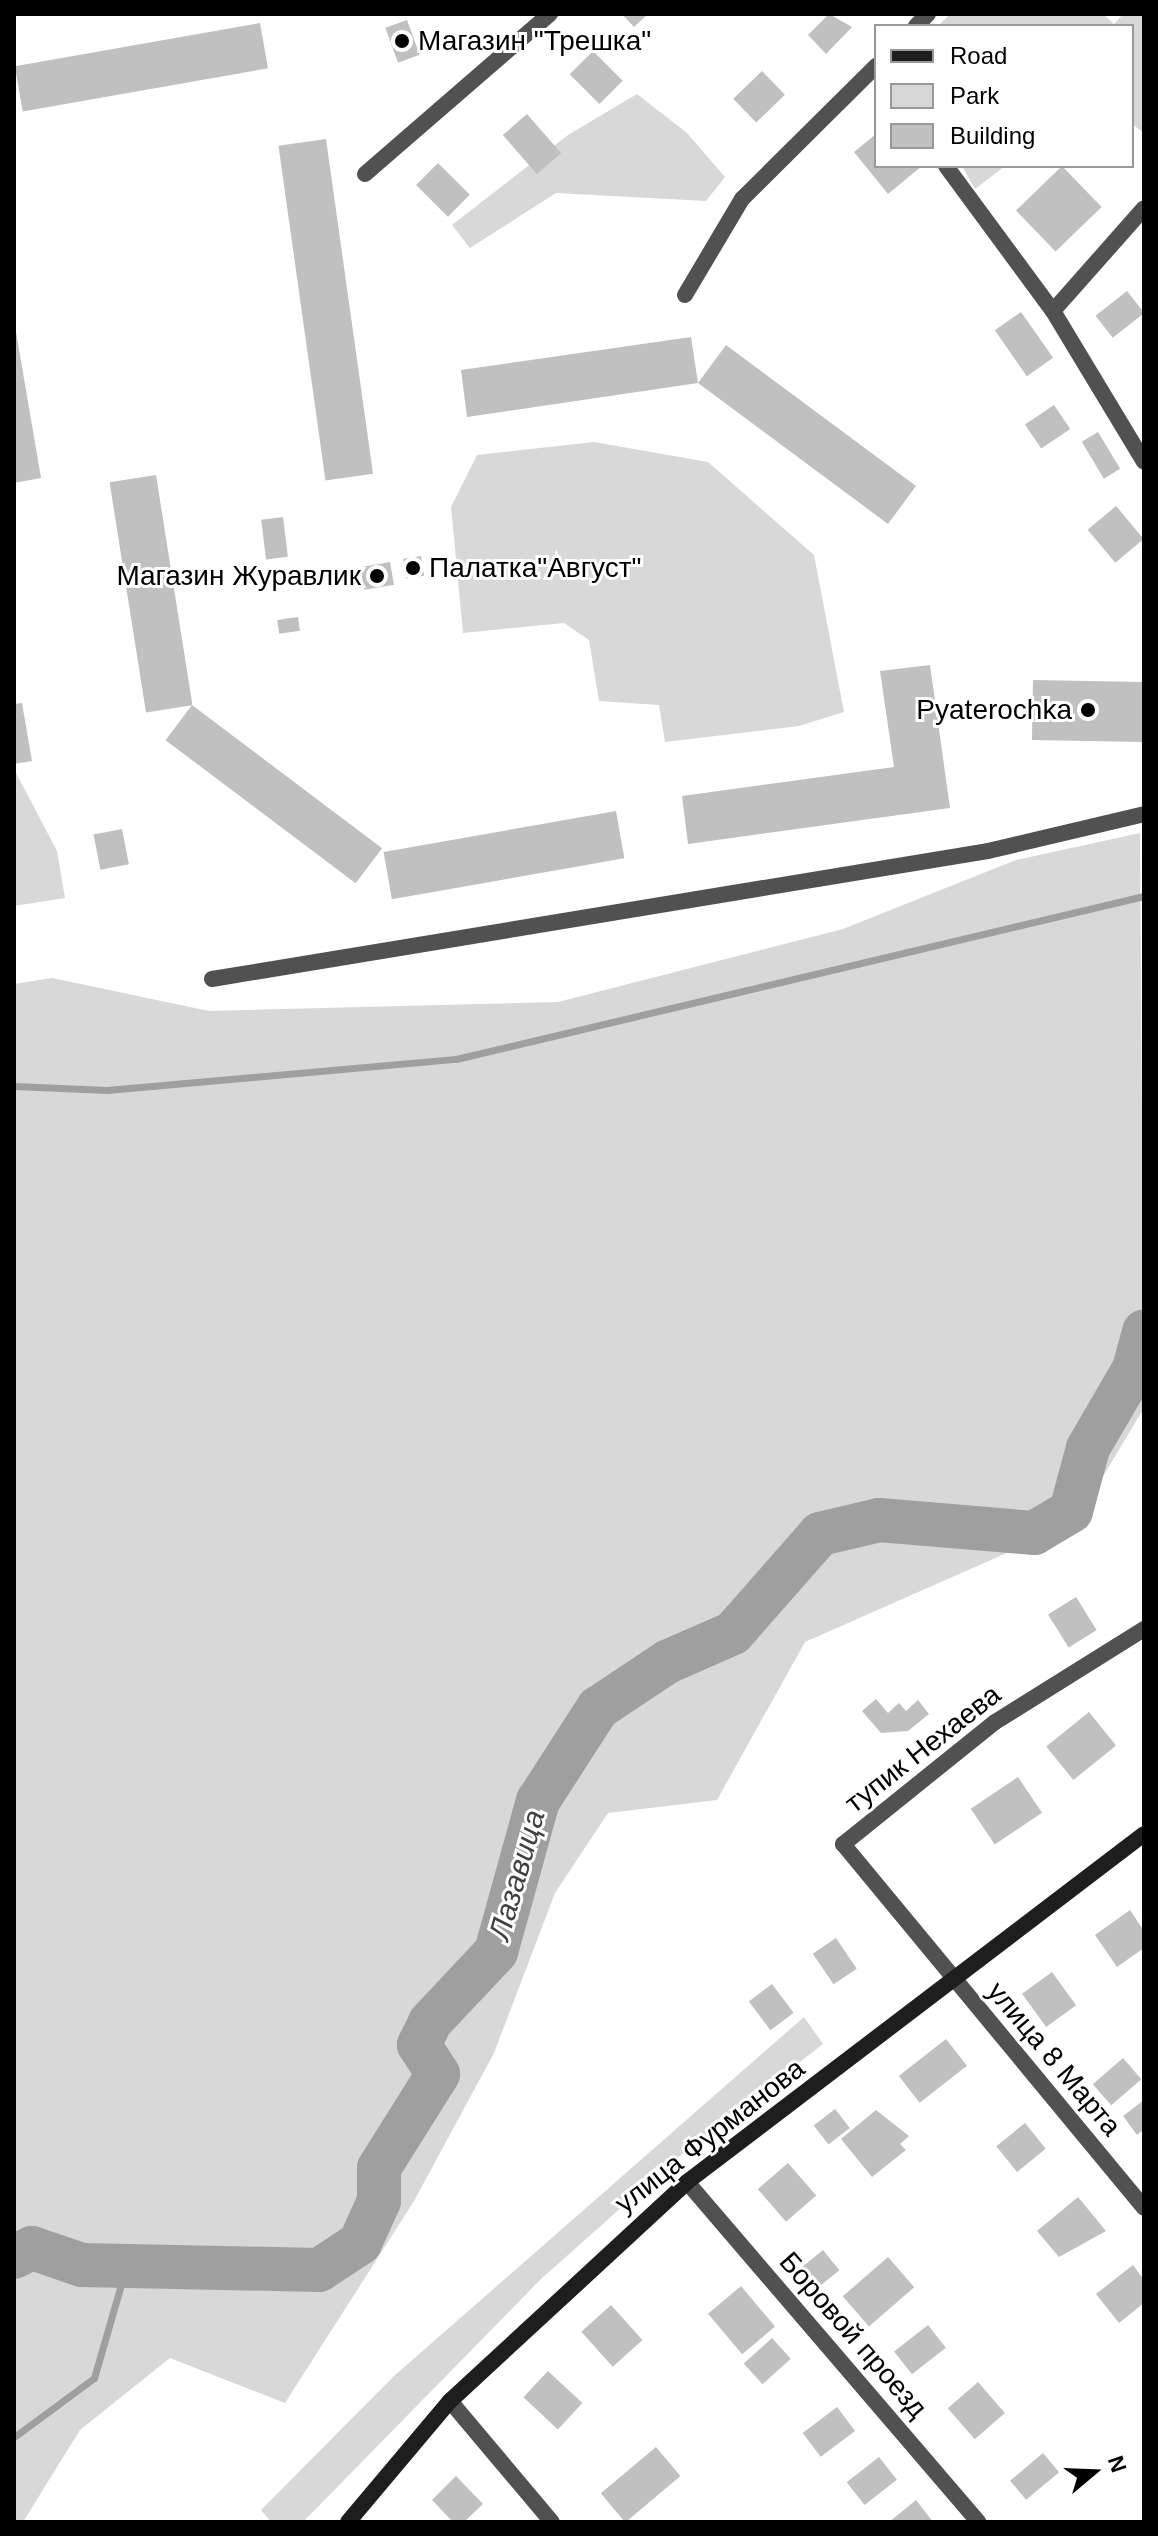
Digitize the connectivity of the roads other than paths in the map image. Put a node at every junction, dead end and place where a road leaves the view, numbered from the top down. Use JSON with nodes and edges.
{"nodes":[{"id":1,"x":550,"y":14,"type":"edge"},
{"id":2,"x":874,"y":69,"type":"edge"},
{"id":3,"x":947,"y":168,"type":"edge"},
{"id":4,"x":365,"y":174,"type":"dead end"},
{"id":5,"x":1144,"y":208,"type":"edge"},
{"id":6,"x":685,"y":295,"type":"dead end"},
{"id":7,"x":1053,"y":311,"type":"junction"},
{"id":8,"x":1144,"y":462,"type":"edge"},
{"id":9,"x":1144,"y":814,"type":"edge"},
{"id":10,"x":212,"y":979,"type":"dead end"},
{"id":11,"x":1144,"y":1629,"type":"edge"},
{"id":12,"x":1144,"y":1834,"type":"edge"},
{"id":13,"x":954,"y":1981,"type":"junction"},
{"id":14,"x":687,"y":2182,"type":"junction"},
{"id":15,"x":1144,"y":2208,"type":"edge"},
{"id":16,"x":450,"y":2401,"type":"junction"},
{"id":17,"x":348,"y":2522,"type":"edge"},
{"id":18,"x":552,"y":2522,"type":"edge"},
{"id":19,"x":978,"y":2522,"type":"edge"}],
"edges":[{"from":1,"to":4,"type":"street"},
{"from":2,"to":6,"type":"street"},
{"from":3,"to":7,"type":"street"},
{"from":5,"to":7,"type":"street"},
{"from":7,"to":8,"type":"street"},
{"from":9,"to":10,"type":"street"},
{"from":11,"to":13,"type":"street","name":"тупик Нехаева"},
{"from":12,"to":13,"type":"main road","name":"улица Фурманова"},
{"from":13,"to":14,"type":"main road","name":"улица Фурманова"},
{"from":13,"to":15,"type":"street","name":"улица 8 Марта"},
{"from":14,"to":16,"type":"main road","name":"улица Фурманова"},
{"from":14,"to":19,"type":"street","name":"Боровой проезд"},
{"from":16,"to":17,"type":"main road","name":"улица Фурманова"},
{"from":16,"to":18,"type":"street"}]}
